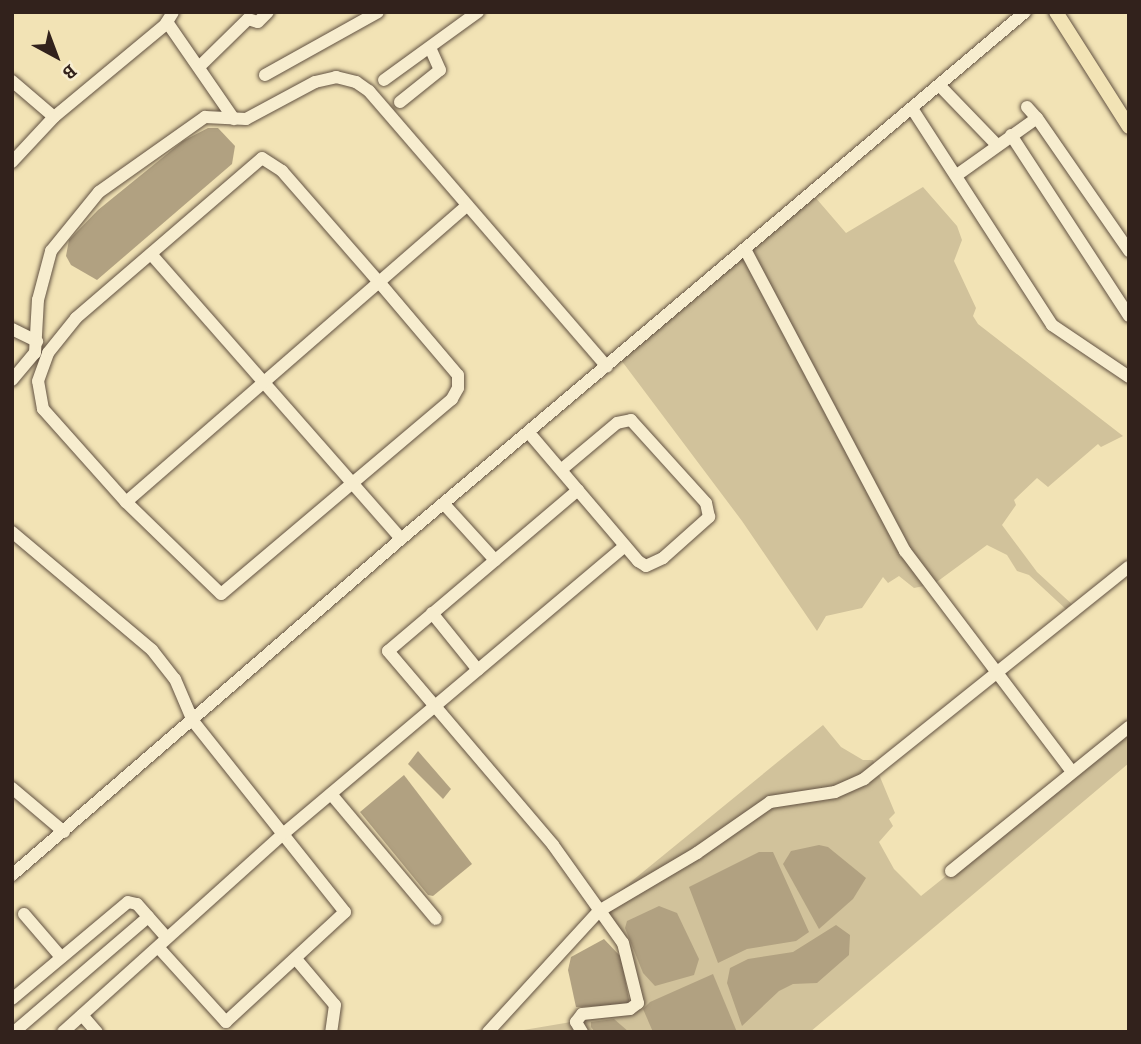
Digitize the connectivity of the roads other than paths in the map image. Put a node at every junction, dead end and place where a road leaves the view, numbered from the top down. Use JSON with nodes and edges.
{"nodes":[{"id":1,"x":268,"y":12,"type":"edge"},
{"id":2,"x":378,"y":12,"type":"edge"},
{"id":3,"x":478,"y":12,"type":"edge"},
{"id":4,"x":1025,"y":12,"type":"edge"},
{"id":5,"x":1056,"y":12,"type":"edge"},
{"id":6,"x":170,"y":17,"type":"edge"},
{"id":7,"x":430,"y":48,"type":"junction"},
{"id":8,"x":200,"y":66,"type":"junction"},
{"id":9,"x":265,"y":75,"type":"dead end"},
{"id":10,"x":384,"y":80,"type":"dead end"},
{"id":11,"x":12,"y":81,"type":"edge"},
{"id":12,"x":940,"y":86,"type":"junction"},
{"id":13,"x":400,"y":102,"type":"dead end"},
{"id":14,"x":1027,"y":107,"type":"dead end"},
{"id":15,"x":913,"y":110,"type":"junction"},
{"id":16,"x":54,"y":117,"type":"junction"},
{"id":17,"x":1037,"y":118,"type":"junction"},
{"id":18,"x":234,"y":119,"type":"junction"},
{"id":19,"x":1129,"y":127,"type":"edge"},
{"id":20,"x":1011,"y":135,"type":"junction"},
{"id":21,"x":997,"y":145,"type":"junction"},
{"id":22,"x":12,"y":162,"type":"edge"},
{"id":23,"x":957,"y":175,"type":"junction"},
{"id":24,"x":467,"y":206,"type":"junction"},
{"id":25,"x":746,"y":251,"type":"junction"},
{"id":26,"x":1129,"y":251,"type":"edge"},
{"id":27,"x":151,"y":254,"type":"junction"},
{"id":28,"x":379,"y":282,"type":"junction"},
{"id":29,"x":1129,"y":316,"type":"edge"},
{"id":30,"x":14,"y":333,"type":"edge"},
{"id":31,"x":37,"y":341,"type":"junction"},
{"id":32,"x":607,"y":367,"type":"junction"},
{"id":33,"x":1129,"y":377,"type":"edge"},
{"id":34,"x":12,"y":380,"type":"edge"},
{"id":35,"x":261,"y":382,"type":"junction"},
{"id":36,"x":530,"y":434,"type":"junction"},
{"id":37,"x":561,"y":470,"type":"junction"},
{"id":38,"x":352,"y":485,"type":"junction"},
{"id":39,"x":578,"y":490,"type":"junction"},
{"id":40,"x":125,"y":502,"type":"junction"},
{"id":41,"x":444,"y":504,"type":"junction"},
{"id":42,"x":12,"y":532,"type":"edge"},
{"id":43,"x":401,"y":539,"type":"junction"},
{"id":44,"x":625,"y":546,"type":"junction"},
{"id":45,"x":495,"y":560,"type":"junction"},
{"id":46,"x":1129,"y":567,"type":"edge"},
{"id":47,"x":432,"y":613,"type":"junction"},
{"id":48,"x":478,"y":670,"type":"junction"},
{"id":49,"x":995,"y":675,"type":"junction"},
{"id":50,"x":434,"y":707,"type":"junction"},
{"id":51,"x":192,"y":721,"type":"junction"},
{"id":52,"x":1129,"y":727,"type":"edge"},
{"id":53,"x":1072,"y":772,"type":"junction"},
{"id":54,"x":13,"y":791,"type":"edge"},
{"id":55,"x":331,"y":794,"type":"junction"},
{"id":56,"x":64,"y":832,"type":"junction"},
{"id":57,"x":283,"y":834,"type":"junction"},
{"id":58,"x":951,"y":871,"type":"dead end"},
{"id":59,"x":12,"y":875,"type":"edge"},
{"id":60,"x":599,"y":911,"type":"junction"},
{"id":61,"x":24,"y":914,"type":"dead end"},
{"id":62,"x":148,"y":917,"type":"junction"},
{"id":63,"x":436,"y":919,"type":"dead end"},
{"id":64,"x":162,"y":943,"type":"junction"},
{"id":65,"x":61,"y":957,"type":"junction"},
{"id":66,"x":296,"y":959,"type":"junction"},
{"id":67,"x":12,"y":999,"type":"edge"},
{"id":68,"x":82,"y":1015,"type":"junction"},
{"id":69,"x":15,"y":1032,"type":"edge"},
{"id":70,"x":63,"y":1032,"type":"edge"},
{"id":71,"x":97,"y":1032,"type":"edge"},
{"id":72,"x":331,"y":1032,"type":"edge"},
{"id":73,"x":488,"y":1032,"type":"edge"},
{"id":74,"x":582,"y":1032,"type":"edge"}],
"edges":[{"from":1,"to":8,"type":"street"},
{"from":2,"to":9,"type":"street"},
{"from":3,"to":7,"type":"street"},
{"from":4,"to":12,"type":"street"},
{"from":5,"to":19,"type":"main road"},
{"from":6,"to":8,"type":"street"},
{"from":6,"to":16,"type":"street"},
{"from":7,"to":10,"type":"street"},
{"from":7,"to":13,"type":"street"},
{"from":8,"to":18,"type":"street"},
{"from":11,"to":16,"type":"street"},
{"from":12,"to":15,"type":"street"},
{"from":12,"to":21,"type":"street"},
{"from":14,"to":17,"type":"street"},
{"from":15,"to":23,"type":"street"},
{"from":15,"to":25,"type":"street"},
{"from":16,"to":22,"type":"street"},
{"from":17,"to":20,"type":"street"},
{"from":17,"to":26,"type":"street"},
{"from":18,"to":24,"type":"street"},
{"from":18,"to":31,"type":"street"},
{"from":20,"to":21,"type":"street"},
{"from":20,"to":29,"type":"street"},
{"from":21,"to":23,"type":"street"},
{"from":23,"to":33,"type":"street"},
{"from":24,"to":28,"type":"street"},
{"from":24,"to":32,"type":"street"},
{"from":25,"to":32,"type":"street"},
{"from":25,"to":49,"type":"street"},
{"from":27,"to":28,"type":"street"},
{"from":27,"to":35,"type":"street"},
{"from":27,"to":40,"type":"street"},
{"from":28,"to":35,"type":"street"},
{"from":28,"to":38,"type":"street"},
{"from":30,"to":31,"type":"street"},
{"from":31,"to":34,"type":"street"},
{"from":32,"to":36,"type":"street"},
{"from":35,"to":38,"type":"street"},
{"from":35,"to":40,"type":"street"},
{"from":36,"to":37,"type":"street"},
{"from":36,"to":41,"type":"street"},
{"from":37,"to":39,"type":"street"},
{"from":37,"to":44,"type":"street"},
{"from":38,"to":40,"type":"street"},
{"from":38,"to":43,"type":"street"},
{"from":39,"to":44,"type":"street"},
{"from":39,"to":45,"type":"street"},
{"from":41,"to":43,"type":"street"},
{"from":41,"to":45,"type":"street"},
{"from":42,"to":51,"type":"street"},
{"from":43,"to":51,"type":"street"},
{"from":44,"to":48,"type":"street"},
{"from":45,"to":47,"type":"street"},
{"from":46,"to":49,"type":"street"},
{"from":47,"to":48,"type":"street"},
{"from":47,"to":50,"type":"street"},
{"from":48,"to":50,"type":"street"},
{"from":49,"to":53,"type":"street"},
{"from":49,"to":60,"type":"street"},
{"from":50,"to":55,"type":"street"},
{"from":50,"to":60,"type":"street"},
{"from":51,"to":56,"type":"street"},
{"from":51,"to":57,"type":"street"},
{"from":52,"to":53,"type":"street"},
{"from":53,"to":58,"type":"street"},
{"from":54,"to":56,"type":"street"},
{"from":55,"to":57,"type":"street"},
{"from":55,"to":63,"type":"street"},
{"from":56,"to":59,"type":"street"},
{"from":57,"to":64,"type":"street"},
{"from":57,"to":66,"type":"street"},
{"from":60,"to":73,"type":"street"},
{"from":60,"to":74,"type":"street"},
{"from":61,"to":65,"type":"street"},
{"from":62,"to":64,"type":"street"},
{"from":62,"to":65,"type":"street"},
{"from":62,"to":69,"type":"street"},
{"from":64,"to":66,"type":"street"},
{"from":64,"to":68,"type":"street"},
{"from":65,"to":67,"type":"street"},
{"from":66,"to":72,"type":"street"},
{"from":68,"to":70,"type":"street"},
{"from":68,"to":71,"type":"street"}]}
